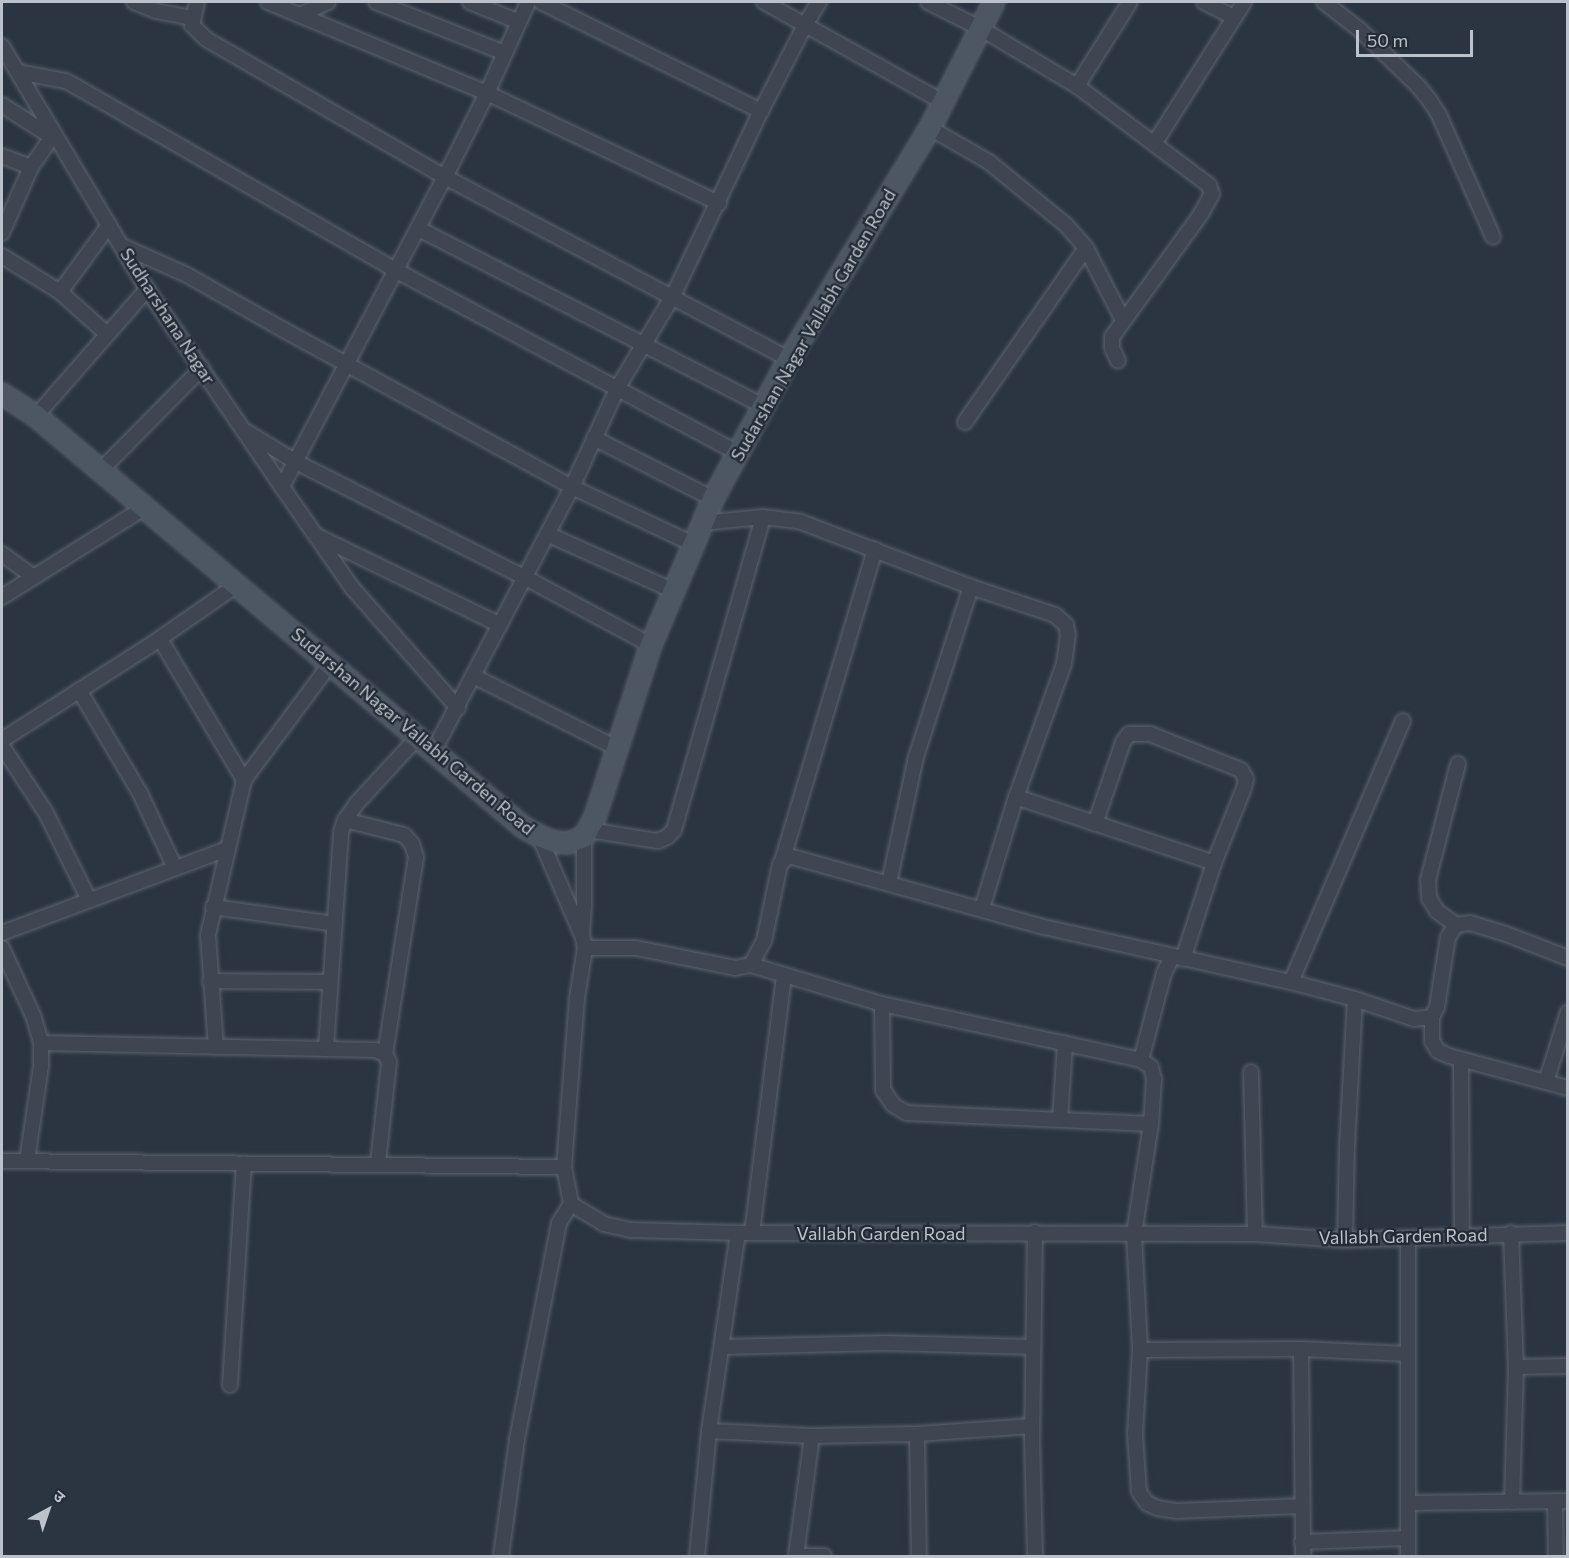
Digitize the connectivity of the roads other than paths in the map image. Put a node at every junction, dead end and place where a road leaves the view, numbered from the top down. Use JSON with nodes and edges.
{"nodes":[{"id":1,"x":134,"y":2,"type":"edge"},
{"id":2,"x":197,"y":2,"type":"edge"},
{"id":3,"x":268,"y":2,"type":"edge"},
{"id":4,"x":328,"y":2,"type":"edge"},
{"id":5,"x":376,"y":2,"type":"edge"},
{"id":6,"x":470,"y":2,"type":"edge"},
{"id":7,"x":528,"y":2,"type":"edge"},
{"id":8,"x":541,"y":2,"type":"edge"},
{"id":9,"x":764,"y":2,"type":"edge"},
{"id":10,"x":819,"y":2,"type":"edge"},
{"id":11,"x":928,"y":2,"type":"edge"},
{"id":12,"x":994,"y":2,"type":"edge"},
{"id":13,"x":1130,"y":2,"type":"edge"},
{"id":14,"x":1204,"y":2,"type":"edge"},
{"id":15,"x":1244,"y":2,"type":"edge"},
{"id":16,"x":1324,"y":2,"type":"edge"},
{"id":17,"x":300,"y":15,"type":"junction"},
{"id":18,"x":1234,"y":17,"type":"junction"},
{"id":19,"x":192,"y":18,"type":"junction"},
{"id":20,"x":519,"y":22,"type":"junction"},
{"id":21,"x":806,"y":23,"type":"junction"},
{"id":22,"x":980,"y":28,"type":"junction"},
{"id":23,"x":2,"y":46,"type":"edge"},
{"id":24,"x":505,"y":53,"type":"junction"},
{"id":25,"x":18,"y":72,"type":"junction"},
{"id":26,"x":1077,"y":86,"type":"junction"},
{"id":27,"x":487,"y":93,"type":"junction"},
{"id":28,"x":943,"y":102,"type":"junction"},
{"id":29,"x":2,"y":105,"type":"edge"},
{"id":30,"x":761,"y":111,"type":"junction"},
{"id":31,"x":930,"y":128,"type":"junction"},
{"id":32,"x":56,"y":140,"type":"junction"},
{"id":33,"x":1154,"y":144,"type":"junction"},
{"id":34,"x":2,"y":156,"type":"edge"},
{"id":35,"x":31,"y":166,"type":"junction"},
{"id":36,"x":445,"y":177,"type":"junction"},
{"id":37,"x":718,"y":203,"type":"junction"},
{"id":38,"x":109,"y":225,"type":"junction"},
{"id":39,"x":419,"y":229,"type":"junction"},
{"id":40,"x":2,"y":233,"type":"edge"},
{"id":41,"x":1493,"y":237,"type":"dead end"},
{"id":42,"x":122,"y":246,"type":"junction"},
{"id":43,"x":1086,"y":248,"type":"junction"},
{"id":44,"x":2,"y":256,"type":"edge"},
{"id":45,"x":397,"y":271,"type":"junction"},
{"id":46,"x":147,"y":289,"type":"junction"},
{"id":47,"x":60,"y":292,"type":"junction"},
{"id":48,"x":673,"y":296,"type":"junction"},
{"id":49,"x":1123,"y":320,"type":"junction"},
{"id":50,"x":107,"y":334,"type":"junction"},
{"id":51,"x":644,"y":344,"type":"junction"},
{"id":52,"x":789,"y":359,"type":"junction"},
{"id":53,"x":1118,"y":361,"type":"dead end"},
{"id":54,"x":347,"y":366,"type":"junction"},
{"id":55,"x":202,"y":368,"type":"junction"},
{"id":56,"x":618,"y":387,"type":"junction"},
{"id":57,"x":2,"y":394,"type":"edge"},
{"id":58,"x":762,"y":405,"type":"junction"},
{"id":59,"x":36,"y":416,"type":"junction"},
{"id":60,"x":965,"y":422,"type":"dead end"},
{"id":61,"x":243,"y":429,"type":"junction"},
{"id":62,"x":594,"y":438,"type":"junction"},
{"id":63,"x":738,"y":453,"type":"junction"},
{"id":64,"x":296,"y":462,"type":"junction"},
{"id":65,"x":100,"y":471,"type":"junction"},
{"id":66,"x":282,"y":487,"type":"junction"},
{"id":67,"x":572,"y":487,"type":"junction"},
{"id":68,"x":713,"y":499,"type":"junction"},
{"id":69,"x":144,"y":508,"type":"junction"},
{"id":70,"x":763,"y":517,"type":"junction"},
{"id":71,"x":702,"y":523,"type":"junction"},
{"id":72,"x":547,"y":534,"type":"junction"},
{"id":73,"x":315,"y":535,"type":"junction"},
{"id":74,"x":693,"y":544,"type":"junction"},
{"id":75,"x":875,"y":549,"type":"junction"},
{"id":76,"x":2,"y":554,"type":"edge"},
{"id":77,"x":34,"y":577,"type":"junction"},
{"id":78,"x":524,"y":578,"type":"junction"},
{"id":79,"x":237,"y":585,"type":"junction"},
{"id":80,"x":971,"y":587,"type":"junction"},
{"id":81,"x":674,"y":591,"type":"junction"},
{"id":82,"x":2,"y":597,"type":"edge"},
{"id":83,"x":500,"y":625,"type":"junction"},
{"id":84,"x":160,"y":639,"type":"junction"},
{"id":85,"x":651,"y":645,"type":"junction"},
{"id":86,"x":331,"y":663,"type":"junction"},
{"id":87,"x":473,"y":676,"type":"junction"},
{"id":88,"x":79,"y":690,"type":"junction"},
{"id":89,"x":458,"y":708,"type":"junction"},
{"id":90,"x":1403,"y":721,"type":"dead end"},
{"id":91,"x":418,"y":736,"type":"junction"},
{"id":92,"x":2,"y":740,"type":"edge"},
{"id":93,"x":2,"y":746,"type":"edge"},
{"id":94,"x":617,"y":748,"type":"junction"},
{"id":95,"x":434,"y":750,"type":"junction"},
{"id":96,"x":1458,"y":764,"type":"dead end"},
{"id":97,"x":244,"y":780,"type":"junction"},
{"id":98,"x":1016,"y":797,"type":"junction"},
{"id":99,"x":345,"y":820,"type":"junction"},
{"id":100,"x":1095,"y":824,"type":"junction"},
{"id":101,"x":586,"y":833,"type":"junction"},
{"id":102,"x":539,"y":836,"type":"junction"},
{"id":103,"x":227,"y":849,"type":"junction"},
{"id":104,"x":783,"y":858,"type":"junction"},
{"id":105,"x":1214,"y":863,"type":"junction"},
{"id":106,"x":175,"y":868,"type":"junction"},
{"id":107,"x":889,"y":883,"type":"junction"},
{"id":108,"x":89,"y":900,"type":"junction"},
{"id":109,"x":213,"y":908,"type":"junction"},
{"id":110,"x":982,"y":908,"type":"junction"},
{"id":111,"x":334,"y":924,"type":"junction"},
{"id":112,"x":1456,"y":925,"type":"junction"},
{"id":113,"x":2,"y":933,"type":"edge"},
{"id":114,"x":583,"y":941,"type":"junction"},
{"id":115,"x":2,"y":948,"type":"edge"},
{"id":116,"x":1177,"y":958,"type":"junction"},
{"id":117,"x":1568,"y":958,"type":"edge"},
{"id":118,"x":751,"y":965,"type":"junction"},
{"id":119,"x":784,"y":975,"type":"junction"},
{"id":120,"x":210,"y":981,"type":"junction"},
{"id":121,"x":330,"y":982,"type":"junction"},
{"id":122,"x":1291,"y":982,"type":"junction"},
{"id":123,"x":1355,"y":999,"type":"junction"},
{"id":124,"x":882,"y":1004,"type":"junction"},
{"id":125,"x":1568,"y":1012,"type":"edge"},
{"id":126,"x":1432,"y":1017,"type":"junction"},
{"id":127,"x":41,"y":1043,"type":"junction"},
{"id":128,"x":1065,"y":1043,"type":"junction"},
{"id":129,"x":216,"y":1047,"type":"junction"},
{"id":130,"x":326,"y":1048,"type":"junction"},
{"id":131,"x":385,"y":1053,"type":"junction"},
{"id":132,"x":1461,"y":1059,"type":"junction"},
{"id":133,"x":1141,"y":1060,"type":"junction"},
{"id":134,"x":1251,"y":1072,"type":"dead end"},
{"id":135,"x":1546,"y":1082,"type":"junction"},
{"id":136,"x":1568,"y":1088,"type":"edge"},
{"id":137,"x":1060,"y":1119,"type":"junction"},
{"id":138,"x":1151,"y":1124,"type":"junction"},
{"id":139,"x":2,"y":1161,"type":"edge"},
{"id":140,"x":27,"y":1161,"type":"junction"},
{"id":141,"x":244,"y":1163,"type":"junction"},
{"id":142,"x":378,"y":1164,"type":"junction"},
{"id":143,"x":564,"y":1167,"type":"junction"},
{"id":144,"x":571,"y":1204,"type":"junction"},
{"id":145,"x":1035,"y":1232,"type":"junction"},
{"id":146,"x":745,"y":1233,"type":"junction"},
{"id":147,"x":1511,"y":1233,"type":"junction"},
{"id":148,"x":1568,"y":1233,"type":"edge"},
{"id":149,"x":1134,"y":1234,"type":"junction"},
{"id":150,"x":1255,"y":1234,"type":"junction"},
{"id":151,"x":1462,"y":1236,"type":"junction"},
{"id":152,"x":1408,"y":1238,"type":"junction"},
{"id":153,"x":1345,"y":1240,"type":"junction"},
{"id":154,"x":722,"y":1347,"type":"junction"},
{"id":155,"x":1033,"y":1347,"type":"junction"},
{"id":156,"x":1302,"y":1349,"type":"junction"},
{"id":157,"x":1140,"y":1350,"type":"junction"},
{"id":158,"x":1408,"y":1354,"type":"junction"},
{"id":159,"x":1568,"y":1366,"type":"edge"},
{"id":160,"x":1516,"y":1367,"type":"junction"},
{"id":161,"x":230,"y":1385,"type":"dead end"},
{"id":162,"x":1032,"y":1426,"type":"junction"},
{"id":163,"x":709,"y":1431,"type":"junction"},
{"id":164,"x":917,"y":1434,"type":"junction"},
{"id":165,"x":812,"y":1436,"type":"junction"},
{"id":166,"x":1561,"y":1501,"type":"edge"},
{"id":167,"x":1512,"y":1502,"type":"junction"},
{"id":168,"x":1408,"y":1503,"type":"junction"},
{"id":169,"x":1302,"y":1506,"type":"junction"},
{"id":170,"x":1408,"y":1538,"type":"junction"},
{"id":171,"x":1303,"y":1550,"type":"edge"},
{"id":172,"x":796,"y":1556,"type":"edge"},
{"id":173,"x":501,"y":1557,"type":"edge"},
{"id":174,"x":697,"y":1557,"type":"edge"},
{"id":175,"x":824,"y":1557,"type":"edge"},
{"id":176,"x":919,"y":1557,"type":"edge"},
{"id":177,"x":1035,"y":1557,"type":"edge"},
{"id":178,"x":1408,"y":1557,"type":"edge"},
{"id":179,"x":1556,"y":1557,"type":"edge"}],
"edges":[{"from":1,"to":19,"type":"street"},
{"from":2,"to":19,"type":"street"},
{"from":3,"to":17,"type":"street"},
{"from":4,"to":17,"type":"street"},
{"from":5,"to":24,"type":"street"},
{"from":6,"to":20,"type":"street"},
{"from":7,"to":20,"type":"street"},
{"from":8,"to":30,"type":"street"},
{"from":9,"to":21,"type":"street"},
{"from":10,"to":21,"type":"street"},
{"from":11,"to":22,"type":"street"},
{"from":12,"to":22,"type":"street","name":"Sudarshan Nagar Vallabh Garden Road"},
{"from":13,"to":26,"type":"street"},
{"from":14,"to":18,"type":"street"},
{"from":15,"to":18,"type":"street"},
{"from":16,"to":41,"type":"street"},
{"from":17,"to":27,"type":"street"},
{"from":18,"to":33,"type":"street"},
{"from":19,"to":36,"type":"street"},
{"from":20,"to":24,"type":"street"},
{"from":21,"to":28,"type":"street"},
{"from":21,"to":30,"type":"street"},
{"from":22,"to":26,"type":"street"},
{"from":22,"to":28,"type":"street","name":"Sudarshan Nagar Vallabh Garden Road"},
{"from":23,"to":25,"type":"street","name":"Sudharshana Nagar"},
{"from":24,"to":27,"type":"street"},
{"from":25,"to":32,"type":"street","name":"Sudharshana Nagar"},
{"from":25,"to":45,"type":"street"},
{"from":26,"to":33,"type":"street"},
{"from":27,"to":36,"type":"street"},
{"from":27,"to":37,"type":"street"},
{"from":28,"to":31,"type":"street","name":"Sudarshan Nagar Vallabh Garden Road"},
{"from":29,"to":32,"type":"street","name":"Sudharshana Nagar"},
{"from":30,"to":37,"type":"street"},
{"from":31,"to":43,"type":"street"},
{"from":31,"to":52,"type":"street","name":"Sudarshan Nagar Vallabh Garden Road"},
{"from":32,"to":35,"type":"street"},
{"from":32,"to":38,"type":"street","name":"Sudharshana Nagar"},
{"from":33,"to":49,"type":"street"},
{"from":34,"to":35,"type":"street"},
{"from":35,"to":40,"type":"street"},
{"from":36,"to":39,"type":"street"},
{"from":36,"to":48,"type":"street"},
{"from":37,"to":48,"type":"street"},
{"from":38,"to":42,"type":"street","name":"Sudharshana Nagar"},
{"from":38,"to":47,"type":"street"},
{"from":39,"to":45,"type":"street"},
{"from":39,"to":51,"type":"street"},
{"from":42,"to":46,"type":"street","name":"Sudharshana Nagar"},
{"from":42,"to":54,"type":"street"},
{"from":43,"to":49,"type":"street"},
{"from":43,"to":60,"type":"street"},
{"from":44,"to":47,"type":"street"},
{"from":45,"to":54,"type":"street"},
{"from":45,"to":56,"type":"street"},
{"from":46,"to":50,"type":"street"},
{"from":46,"to":55,"type":"street","name":"Sudharshana Nagar"},
{"from":47,"to":50,"type":"street"},
{"from":48,"to":51,"type":"street"},
{"from":48,"to":52,"type":"street"},
{"from":49,"to":53,"type":"street"},
{"from":50,"to":59,"type":"street"},
{"from":51,"to":56,"type":"street"},
{"from":51,"to":58,"type":"street"},
{"from":52,"to":58,"type":"street","name":"Sudarshan Nagar Vallabh Garden Road"},
{"from":54,"to":64,"type":"street"},
{"from":54,"to":67,"type":"street"},
{"from":55,"to":61,"type":"street","name":"Sudharshana Nagar"},
{"from":55,"to":65,"type":"street"},
{"from":56,"to":62,"type":"street"},
{"from":56,"to":63,"type":"street"},
{"from":57,"to":59,"type":"street","name":"Sudarshan Nagar Vallabh Garden Road"},
{"from":58,"to":63,"type":"street","name":"Sudarshan Nagar Vallabh Garden Road"},
{"from":59,"to":65,"type":"street","name":"Sudarshan Nagar Vallabh Garden Road"},
{"from":61,"to":64,"type":"street"},
{"from":61,"to":66,"type":"street","name":"Sudharshana Nagar"},
{"from":62,"to":67,"type":"street"},
{"from":62,"to":68,"type":"street"},
{"from":63,"to":68,"type":"street","name":"Sudarshan Nagar Vallabh Garden Road"},
{"from":64,"to":66,"type":"street"},
{"from":64,"to":78,"type":"street"},
{"from":65,"to":69,"type":"street","name":"Sudarshan Nagar Vallabh Garden Road"},
{"from":66,"to":73,"type":"street","name":"Sudharshana Nagar"},
{"from":67,"to":72,"type":"street"},
{"from":67,"to":74,"type":"street"},
{"from":68,"to":71,"type":"street","name":"Sudarshan Nagar Vallabh Garden Road"},
{"from":69,"to":77,"type":"street"},
{"from":69,"to":79,"type":"street","name":"Sudarshan Nagar Vallabh Garden Road"},
{"from":70,"to":71,"type":"street"},
{"from":70,"to":75,"type":"street"},
{"from":70,"to":101,"type":"street"},
{"from":71,"to":74,"type":"street","name":"Sudarshan Nagar Vallabh Garden Road"},
{"from":72,"to":78,"type":"street"},
{"from":72,"to":81,"type":"street"},
{"from":73,"to":83,"type":"street"},
{"from":73,"to":89,"type":"street","name":"Sudharshana Nagar"},
{"from":74,"to":81,"type":"street","name":"Sudarshan Nagar Vallabh Garden Road"},
{"from":75,"to":80,"type":"street"},
{"from":75,"to":104,"type":"street"},
{"from":76,"to":77,"type":"street"},
{"from":77,"to":82,"type":"street"},
{"from":78,"to":83,"type":"street"},
{"from":78,"to":85,"type":"street"},
{"from":79,"to":84,"type":"street"},
{"from":79,"to":86,"type":"street","name":"Sudarshan Nagar Vallabh Garden Road"},
{"from":80,"to":98,"type":"street"},
{"from":80,"to":107,"type":"street"},
{"from":81,"to":85,"type":"street","name":"Sudarshan Nagar Vallabh Garden Road"},
{"from":83,"to":87,"type":"street"},
{"from":84,"to":88,"type":"street"},
{"from":84,"to":97,"type":"street"},
{"from":85,"to":94,"type":"street","name":"Sudarshan Nagar Vallabh Garden Road"},
{"from":86,"to":91,"type":"street","name":"Sudarshan Nagar Vallabh Garden Road"},
{"from":86,"to":97,"type":"street"},
{"from":87,"to":89,"type":"street"},
{"from":87,"to":94,"type":"street"},
{"from":88,"to":92,"type":"street"},
{"from":88,"to":106,"type":"street"},
{"from":89,"to":95,"type":"street"},
{"from":90,"to":122,"type":"street"},
{"from":91,"to":95,"type":"street","name":"Sudarshan Nagar Vallabh Garden Road"},
{"from":91,"to":99,"type":"street"},
{"from":93,"to":108,"type":"street"},
{"from":94,"to":101,"type":"street","name":"Sudarshan Nagar Vallabh Garden Road"},
{"from":95,"to":102,"type":"street","name":"Sudarshan Nagar Vallabh Garden Road"},
{"from":96,"to":112,"type":"street"},
{"from":97,"to":103,"type":"street"},
{"from":98,"to":100,"type":"street"},
{"from":98,"to":110,"type":"street"},
{"from":99,"to":111,"type":"street"},
{"from":99,"to":131,"type":"street"},
{"from":100,"to":105,"type":"street"},
{"from":100,"to":105,"type":"street"},
{"from":101,"to":102,"type":"street","name":"Sudarshan Nagar Vallabh Garden Road"},
{"from":101,"to":114,"type":"street"},
{"from":102,"to":114,"type":"street"},
{"from":103,"to":106,"type":"street"},
{"from":103,"to":109,"type":"street"},
{"from":104,"to":107,"type":"street"},
{"from":104,"to":118,"type":"street"},
{"from":105,"to":116,"type":"street"},
{"from":106,"to":108,"type":"street"},
{"from":107,"to":110,"type":"street"},
{"from":108,"to":113,"type":"street"},
{"from":109,"to":111,"type":"street"},
{"from":109,"to":120,"type":"street"},
{"from":110,"to":116,"type":"street"},
{"from":111,"to":121,"type":"street"},
{"from":112,"to":117,"type":"street"},
{"from":112,"to":126,"type":"street"},
{"from":114,"to":118,"type":"street"},
{"from":114,"to":143,"type":"street"},
{"from":115,"to":127,"type":"street"},
{"from":116,"to":122,"type":"street"},
{"from":116,"to":133,"type":"street"},
{"from":118,"to":119,"type":"street"},
{"from":119,"to":124,"type":"street"},
{"from":119,"to":146,"type":"street"},
{"from":120,"to":121,"type":"street"},
{"from":120,"to":129,"type":"street"},
{"from":121,"to":130,"type":"street"},
{"from":122,"to":123,"type":"street"},
{"from":123,"to":126,"type":"street"},
{"from":123,"to":153,"type":"street"},
{"from":124,"to":128,"type":"street"},
{"from":124,"to":137,"type":"street"},
{"from":125,"to":135,"type":"street"},
{"from":126,"to":132,"type":"street"},
{"from":127,"to":129,"type":"street"},
{"from":127,"to":140,"type":"street"},
{"from":128,"to":133,"type":"street"},
{"from":128,"to":137,"type":"street"},
{"from":129,"to":130,"type":"street"},
{"from":130,"to":131,"type":"street"},
{"from":131,"to":142,"type":"street"},
{"from":132,"to":135,"type":"street"},
{"from":132,"to":151,"type":"street"},
{"from":133,"to":138,"type":"street"},
{"from":134,"to":150,"type":"street"},
{"from":135,"to":136,"type":"street"},
{"from":137,"to":138,"type":"street"},
{"from":138,"to":149,"type":"street"},
{"from":139,"to":140,"type":"street"},
{"from":140,"to":141,"type":"street"},
{"from":141,"to":142,"type":"street"},
{"from":141,"to":161,"type":"street"},
{"from":142,"to":143,"type":"street"},
{"from":143,"to":144,"type":"street"},
{"from":144,"to":146,"type":"street","name":"Vallabh Garden Road"},
{"from":144,"to":173,"type":"street"},
{"from":145,"to":146,"type":"street","name":"Vallabh Garden Road"},
{"from":145,"to":149,"type":"street","name":"Vallabh Garden Road"},
{"from":145,"to":155,"type":"street"},
{"from":146,"to":154,"type":"street"},
{"from":147,"to":148,"type":"street","name":"Vallabh Garden Road"},
{"from":147,"to":151,"type":"street","name":"Vallabh Garden Road"},
{"from":147,"to":160,"type":"street"},
{"from":149,"to":150,"type":"street","name":"Vallabh Garden Road"},
{"from":149,"to":157,"type":"street"},
{"from":150,"to":153,"type":"street","name":"Vallabh Garden Road"},
{"from":151,"to":152,"type":"street","name":"Vallabh Garden Road"},
{"from":152,"to":153,"type":"street","name":"Vallabh Garden Road"},
{"from":152,"to":158,"type":"street"},
{"from":154,"to":155,"type":"street"},
{"from":154,"to":163,"type":"street"},
{"from":155,"to":162,"type":"street"},
{"from":156,"to":157,"type":"street"},
{"from":156,"to":158,"type":"street"},
{"from":156,"to":169,"type":"street"},
{"from":157,"to":169,"type":"street"},
{"from":158,"to":168,"type":"street"},
{"from":159,"to":160,"type":"street"},
{"from":160,"to":167,"type":"street"},
{"from":162,"to":164,"type":"street"},
{"from":162,"to":177,"type":"street"},
{"from":163,"to":165,"type":"street"},
{"from":163,"to":174,"type":"street"},
{"from":164,"to":165,"type":"street"},
{"from":164,"to":176,"type":"street"},
{"from":165,"to":172,"type":"street"},
{"from":166,"to":167,"type":"street"},
{"from":166,"to":179,"type":"street"},
{"from":167,"to":168,"type":"street"},
{"from":168,"to":170,"type":"street"},
{"from":169,"to":171,"type":"street"},
{"from":170,"to":171,"type":"street"},
{"from":170,"to":178,"type":"street"},
{"from":172,"to":175,"type":"street"}]}
